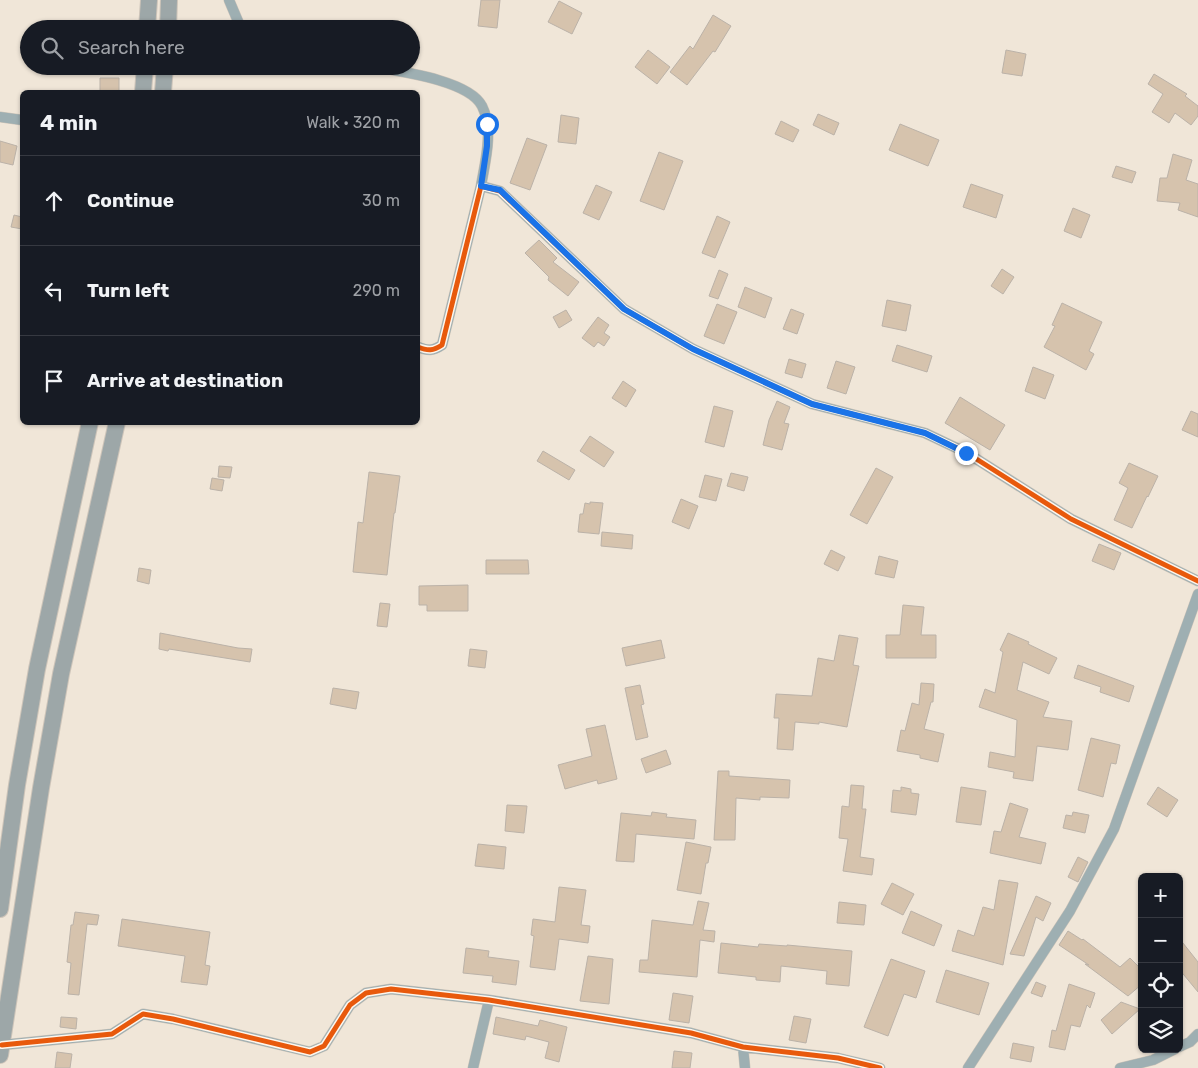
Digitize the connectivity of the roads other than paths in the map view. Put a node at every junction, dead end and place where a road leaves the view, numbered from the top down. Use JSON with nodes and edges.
{"nodes":[{"id":1,"x":149,"y":0,"type":"edge"},
{"id":2,"x":170,"y":0,"type":"edge"},
{"id":3,"x":229,"y":0,"type":"edge"},
{"id":4,"x":148,"y":20,"type":"edge"},
{"id":5,"x":169,"y":20,"type":"edge"},
{"id":6,"x":237,"y":20,"type":"edge"},
{"id":7,"x":144,"y":75,"type":"edge"},
{"id":8,"x":165,"y":75,"type":"edge"},
{"id":9,"x":412,"y":75,"type":"edge"},
{"id":10,"x":143,"y":90,"type":"edge"},
{"id":11,"x":164,"y":90,"type":"edge"},
{"id":12,"x":0,"y":117,"type":"edge"},
{"id":13,"x":20,"y":120,"type":"edge"},
{"id":14,"x":481,"y":186,"type":"junction"},
{"id":15,"x":420,"y":348,"type":"edge"},
{"id":16,"x":89,"y":425,"type":"edge"},
{"id":17,"x":115,"y":425,"type":"edge"},
{"id":18,"x":1198,"y":581,"type":"edge"},
{"id":19,"x":1198,"y":594,"type":"edge"},
{"id":20,"x":0,"y":909,"type":"edge"},
{"id":21,"x":489,"y":1000,"type":"junction"},
{"id":22,"x":1198,"y":1034,"type":"edge"},
{"id":23,"x":1183,"y":1045,"type":"edge"},
{"id":24,"x":743,"y":1047,"type":"junction"},
{"id":25,"x":1,"y":1050,"type":"edge"},
{"id":26,"x":1167,"y":1053,"type":"edge"},
{"id":27,"x":473,"y":1068,"type":"edge"},
{"id":28,"x":745,"y":1068,"type":"edge"},
{"id":29,"x":880,"y":1068,"type":"edge"},
{"id":30,"x":968,"y":1068,"type":"edge"},
{"id":31,"x":1120,"y":1068,"type":"edge"}],
"edges":[{"from":1,"to":4,"type":"main road"},
{"from":2,"to":5,"type":"main road"},
{"from":3,"to":6,"type":"street"},
{"from":7,"to":10,"type":"main road"},
{"from":8,"to":11,"type":"main road"},
{"from":9,"to":14,"type":"street"},
{"from":12,"to":13,"type":"street"},
{"from":14,"to":15,"type":"street"},
{"from":14,"to":18,"type":"street"},
{"from":16,"to":20,"type":"main road"},
{"from":17,"to":25,"type":"main road"},
{"from":19,"to":30,"type":"street"},
{"from":21,"to":24,"type":"street"},
{"from":21,"to":25,"type":"street"},
{"from":21,"to":27,"type":"street"},
{"from":22,"to":23,"type":"street"},
{"from":24,"to":28,"type":"street"},
{"from":24,"to":29,"type":"street"},
{"from":26,"to":31,"type":"street"}]}
